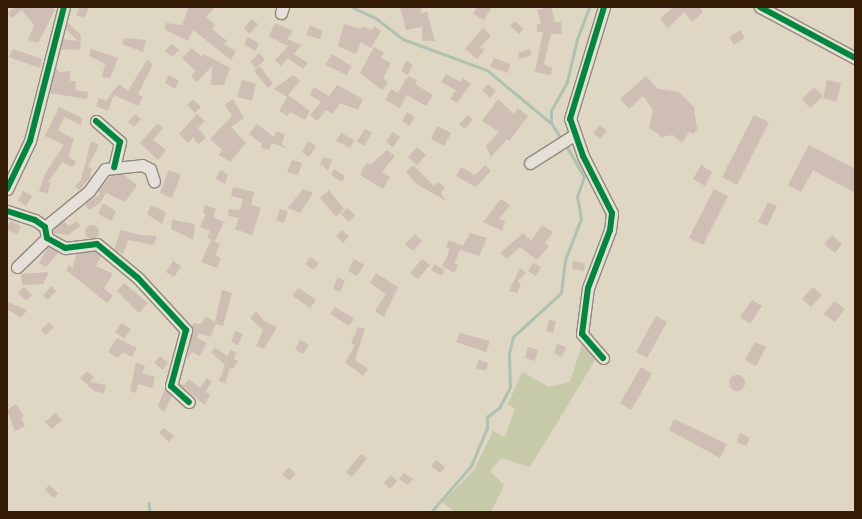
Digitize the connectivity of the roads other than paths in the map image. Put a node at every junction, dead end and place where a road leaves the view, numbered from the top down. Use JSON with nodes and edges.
{"nodes":[{"id":1,"x":64,"y":7,"type":"edge"},
{"id":2,"x":604,"y":7,"type":"edge"},
{"id":3,"x":760,"y":7,"type":"edge"},
{"id":4,"x":855,"y":58,"type":"edge"},
{"id":5,"x":96,"y":121,"type":"dead end"},
{"id":6,"x":574,"y":135,"type":"junction"},
{"id":7,"x":530,"y":164,"type":"dead end"},
{"id":8,"x":114,"y":168,"type":"junction"},
{"id":9,"x":154,"y":181,"type":"dead end"},
{"id":10,"x":7,"y":189,"type":"edge"},
{"id":11,"x":7,"y":211,"type":"edge"},
{"id":12,"x":45,"y":227,"type":"junction"},
{"id":13,"x":47,"y":238,"type":"junction"},
{"id":14,"x":17,"y":267,"type":"dead end"},
{"id":15,"x":603,"y":358,"type":"dead end"},
{"id":16,"x":189,"y":402,"type":"dead end"}],
"edges":[{"from":1,"to":10,"type":"street"},
{"from":2,"to":6,"type":"street"},
{"from":3,"to":4,"type":"street"},
{"from":5,"to":8,"type":"street"},
{"from":6,"to":7,"type":"street"},
{"from":6,"to":15,"type":"street"},
{"from":8,"to":9,"type":"street"},
{"from":8,"to":12,"type":"street"},
{"from":11,"to":12,"type":"street"},
{"from":12,"to":13,"type":"street"},
{"from":13,"to":14,"type":"street"},
{"from":13,"to":16,"type":"street"}]}
